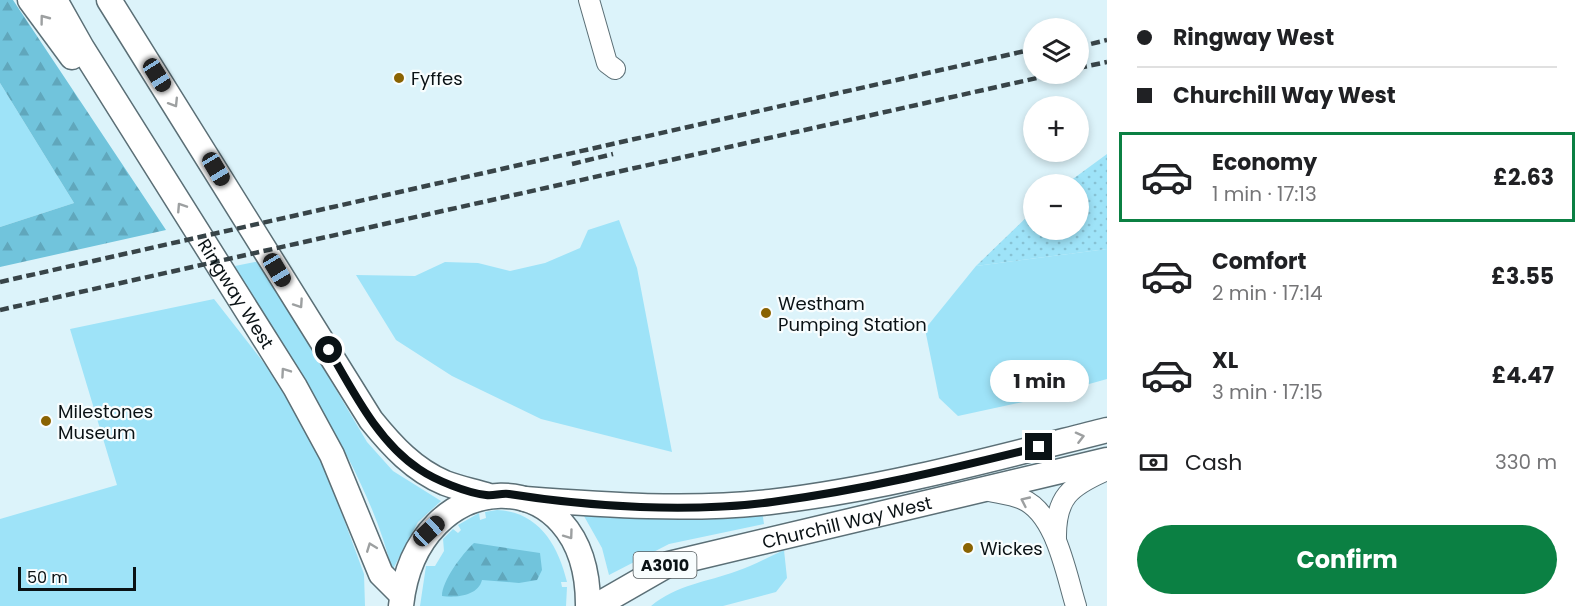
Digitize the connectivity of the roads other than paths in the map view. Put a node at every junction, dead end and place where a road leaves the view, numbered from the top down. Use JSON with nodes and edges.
{"nodes":[{"id":1,"x":30,"y":0,"type":"edge"},
{"id":2,"x":55,"y":0,"type":"edge"},
{"id":3,"x":109,"y":0,"type":"edge"},
{"id":4,"x":122,"y":0,"type":"edge"},
{"id":5,"x":589,"y":0,"type":"edge"},
{"id":6,"x":146,"y":59,"type":"junction"},
{"id":7,"x":615,"y":69,"type":"dead end"},
{"id":8,"x":167,"y":184,"type":"junction"},
{"id":9,"x":1107,"y":430,"type":"edge"},
{"id":10,"x":1107,"y":459,"type":"edge"},
{"id":11,"x":1107,"y":470,"type":"edge"},
{"id":12,"x":977,"y":489,"type":"junction"},
{"id":13,"x":486,"y":495,"type":"junction"},
{"id":14,"x":525,"y":499,"type":"junction"},
{"id":15,"x":1056,"y":540,"type":"junction"},
{"id":16,"x":401,"y":601,"type":"edge"},
{"id":17,"x":588,"y":606,"type":"edge"},
{"id":18,"x":596,"y":606,"type":"edge"},
{"id":19,"x":1076,"y":606,"type":"edge"}],
"edges":[{"from":8,"to":1,"type":"main road","one_way":true},
{"from":2,"to":8,"type":"main road","name":"Ringway West"},
{"from":3,"to":6,"type":"main road"},
{"from":4,"to":6,"type":"main road"},
{"from":5,"to":7,"type":"street"},
{"from":6,"to":13,"type":"main road","one_way":true},
{"from":16,"to":8,"type":"main road","name":"Ringway West","one_way":true},
{"from":14,"to":9,"type":"main road","name":"Churchill Way West","one_way":true},
{"from":10,"to":12,"type":"main road","name":"Churchill Way West","number":"A3010"},
{"from":11,"to":15,"type":"street"},
{"from":15,"to":12,"type":"street","one_way":true},
{"from":12,"to":18,"type":"main road","name":"Churchill Way West","number":"A3010"},
{"from":13,"to":14,"type":"main road","name":"Churchill Way West"},
{"from":13,"to":16,"type":"main road"},
{"from":14,"to":17,"type":"main road","one_way":true},
{"from":15,"to":19,"type":"street"}]}
